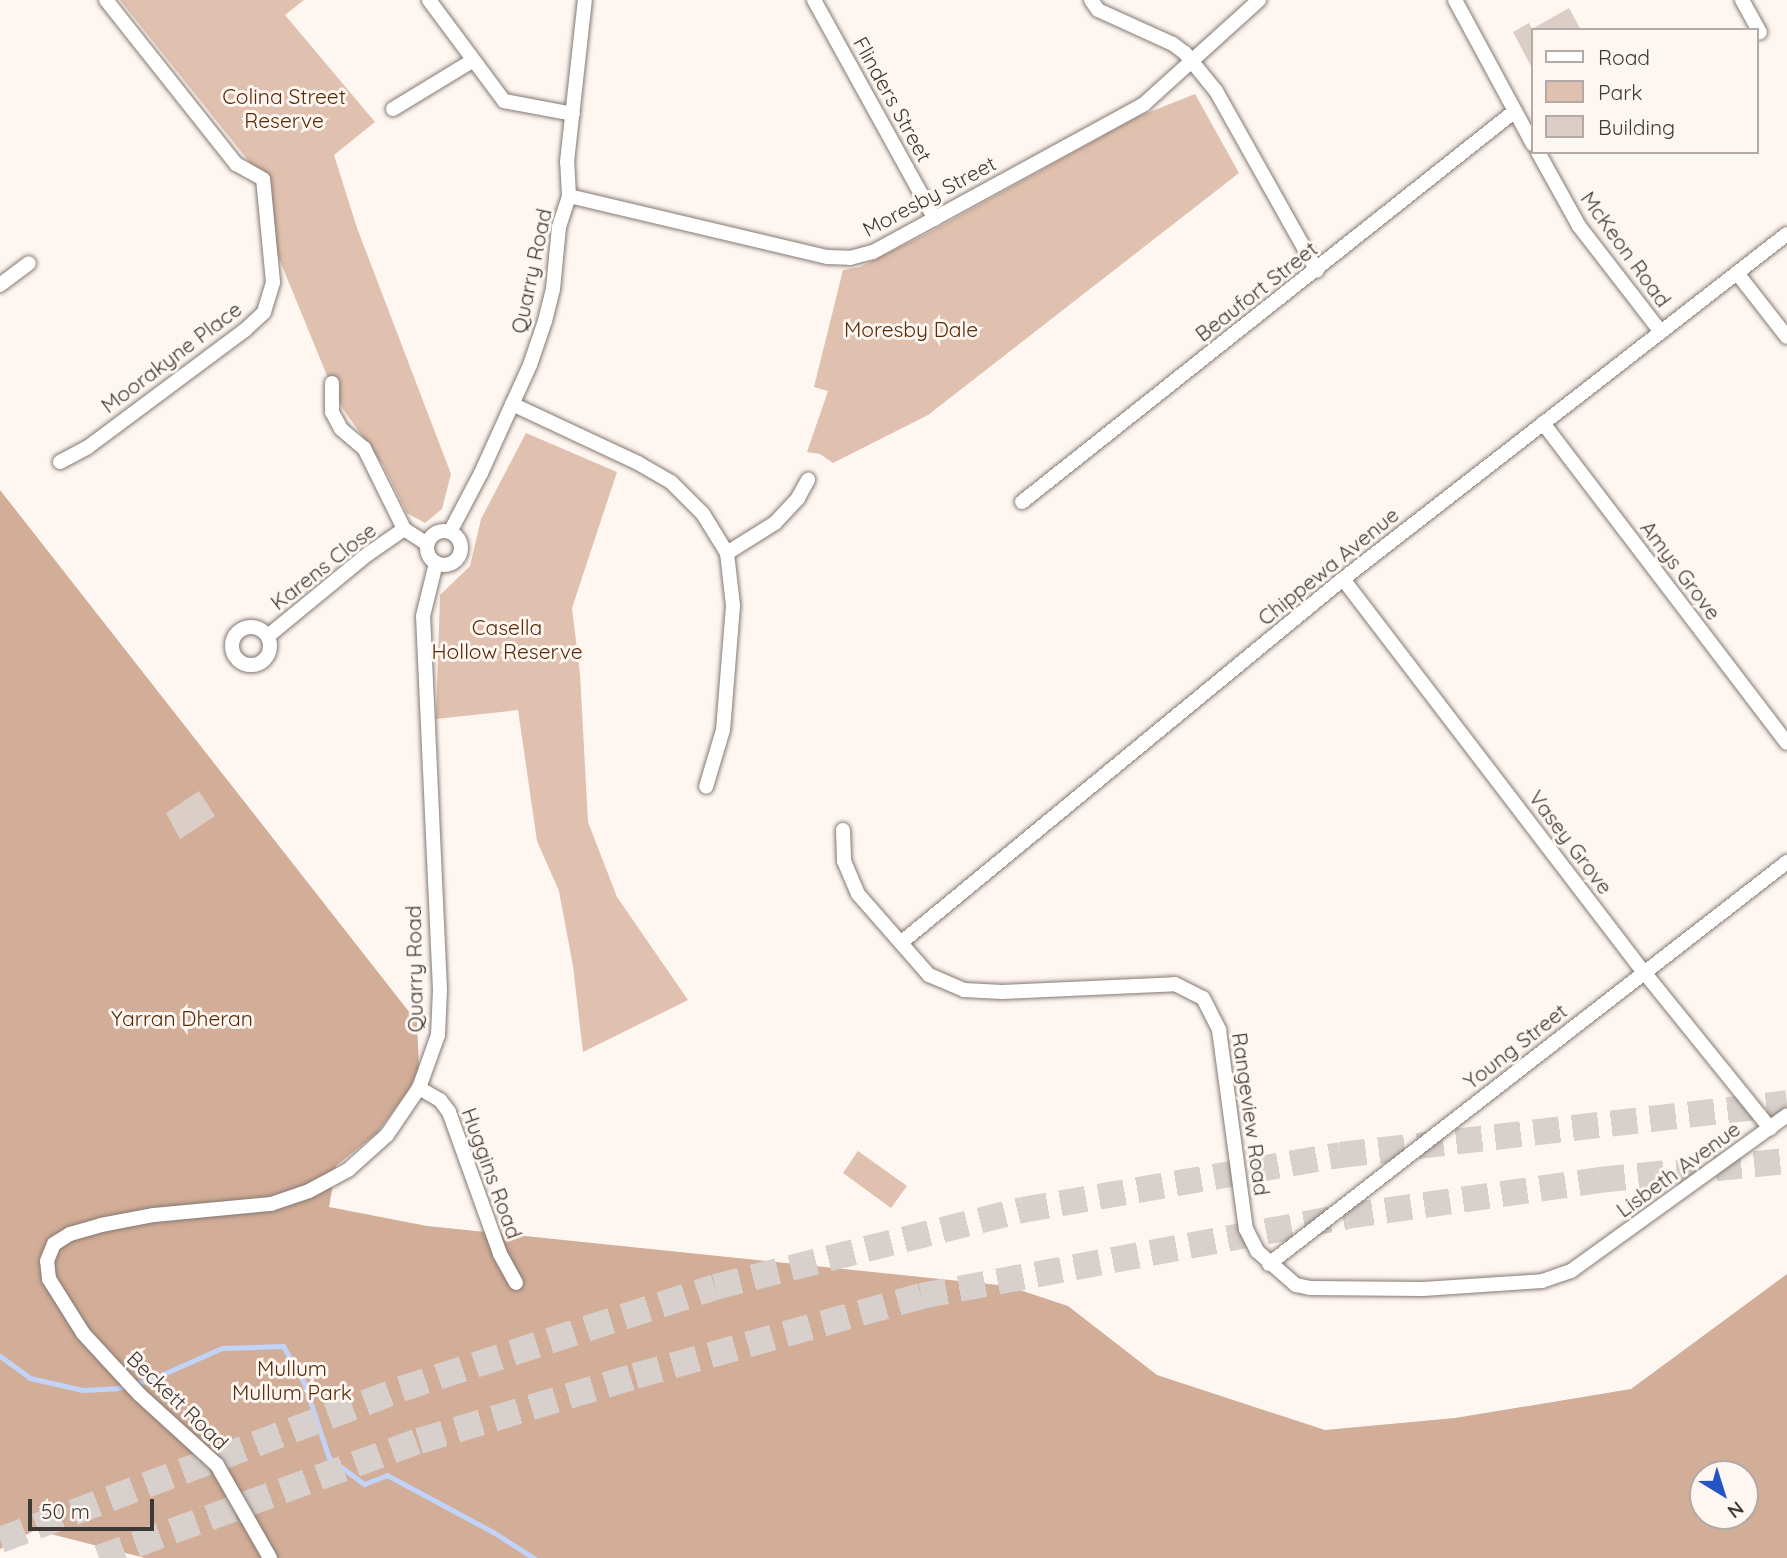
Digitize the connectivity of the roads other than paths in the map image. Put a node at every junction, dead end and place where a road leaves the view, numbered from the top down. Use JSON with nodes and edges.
{"nodes":[{"id":1,"x":106,"y":0,"type":"edge"},
{"id":2,"x":429,"y":0,"type":"edge"},
{"id":3,"x":585,"y":0,"type":"edge"},
{"id":4,"x":814,"y":0,"type":"edge"},
{"id":5,"x":1091,"y":0,"type":"edge"},
{"id":6,"x":1259,"y":0,"type":"edge"},
{"id":7,"x":1455,"y":0,"type":"edge"},
{"id":8,"x":1742,"y":0,"type":"edge"},
{"id":9,"x":1758,"y":28,"type":"edge"},
{"id":10,"x":472,"y":61,"type":"junction"},
{"id":11,"x":1192,"y":63,"type":"junction"},
{"id":12,"x":393,"y":109,"type":"dead end"},
{"id":13,"x":1515,"y":111,"type":"junction"},
{"id":14,"x":573,"y":114,"type":"junction"},
{"id":15,"x":1532,"y":142,"type":"edge"},
{"id":16,"x":1539,"y":154,"type":"edge"},
{"id":17,"x":569,"y":196,"type":"junction"},
{"id":18,"x":935,"y":219,"type":"junction"},
{"id":19,"x":1787,"y":234,"type":"edge"},
{"id":20,"x":29,"y":263,"type":"dead end"},
{"id":21,"x":1317,"y":271,"type":"junction"},
{"id":22,"x":1737,"y":272,"type":"junction"},
{"id":23,"x":0,"y":285,"type":"edge"},
{"id":24,"x":1661,"y":332,"type":"junction"},
{"id":25,"x":1787,"y":337,"type":"edge"},
{"id":26,"x":332,"y":383,"type":"dead end"},
{"id":27,"x":512,"y":404,"type":"junction"},
{"id":28,"x":1543,"y":423,"type":"junction"},
{"id":29,"x":60,"y":461,"type":"dead end"},
{"id":30,"x":808,"y":480,"type":"dead end"},
{"id":31,"x":1022,"y":502,"type":"dead end"},
{"id":32,"x":404,"y":529,"type":"junction"},
{"id":33,"x":450,"y":532,"type":"junction"},
{"id":34,"x":427,"y":544,"type":"junction"},
{"id":35,"x":727,"y":553,"type":"junction"},
{"id":36,"x":436,"y":563,"type":"junction"},
{"id":37,"x":1343,"y":579,"type":"junction"},
{"id":38,"x":268,"y":636,"type":"dead end"},
{"id":39,"x":1787,"y":743,"type":"edge"},
{"id":40,"x":706,"y":787,"type":"dead end"},
{"id":41,"x":843,"y":830,"type":"dead end"},
{"id":42,"x":1787,"y":862,"type":"edge"},
{"id":43,"x":903,"y":941,"type":"junction"},
{"id":44,"x":1644,"y":972,"type":"junction"},
{"id":45,"x":419,"y":1088,"type":"junction"},
{"id":46,"x":1787,"y":1115,"type":"edge"},
{"id":47,"x":1770,"y":1128,"type":"junction"},
{"id":48,"x":1594,"y":1256,"type":"joint"},
{"id":49,"x":1269,"y":1264,"type":"junction"},
{"id":50,"x":49,"y":1279,"type":"joint"},
{"id":51,"x":516,"y":1283,"type":"dead end"},
{"id":52,"x":270,"y":1558,"type":"edge"}],
"edges":[{"from":1,"to":29,"type":"street","name":"Moorakyne Place"},
{"from":2,"to":10,"type":"street"},
{"from":3,"to":14,"type":"street","name":"Quarry Road"},
{"from":4,"to":18,"type":"street","name":"Flinders Street"},
{"from":5,"to":11,"type":"street"},
{"from":6,"to":11,"type":"street","name":"Moresby Street"},
{"from":7,"to":13,"type":"street"},
{"from":8,"to":9,"type":"street"},
{"from":10,"to":12,"type":"street"},
{"from":10,"to":14,"type":"street"},
{"from":11,"to":18,"type":"street","name":"Moresby Street"},
{"from":11,"to":21,"type":"street"},
{"from":13,"to":15,"type":"street"},
{"from":13,"to":21,"type":"street","name":"Beaufort Street"},
{"from":14,"to":17,"type":"street","name":"Quarry Road"},
{"from":16,"to":24,"type":"street","name":"McKeon Road"},
{"from":17,"to":18,"type":"street","name":"Moresby Street"},
{"from":17,"to":27,"type":"street","name":"Quarry Road"},
{"from":19,"to":22,"type":"street","name":"Chippewa Avenue"},
{"from":20,"to":23,"type":"street"},
{"from":21,"to":31,"type":"street","name":"Beaufort Street"},
{"from":22,"to":24,"type":"street","name":"Chippewa Avenue"},
{"from":22,"to":25,"type":"street"},
{"from":24,"to":28,"type":"street","name":"Chippewa Avenue"},
{"from":26,"to":32,"type":"street"},
{"from":27,"to":33,"type":"street","name":"Quarry Road"},
{"from":27,"to":35,"type":"street"},
{"from":28,"to":37,"type":"street","name":"Chippewa Avenue"},
{"from":28,"to":39,"type":"street","name":"Amys Grove"},
{"from":30,"to":35,"type":"street"},
{"from":32,"to":34,"type":"street"},
{"from":32,"to":38,"type":"street","name":"Karens Close"},
{"from":33,"to":34,"type":"street"},
{"from":33,"to":36,"type":"street"},
{"from":34,"to":36,"type":"street"},
{"from":35,"to":40,"type":"street"},
{"from":36,"to":45,"type":"street","name":"Quarry Road"},
{"from":37,"to":43,"type":"street","name":"Chippewa Avenue"},
{"from":37,"to":44,"type":"street","name":"Vasey Grove"},
{"from":41,"to":43,"type":"street","name":"Rangeview Road"},
{"from":42,"to":44,"type":"street","name":"Young Street"},
{"from":43,"to":49,"type":"street","name":"Rangeview Road"},
{"from":44,"to":47,"type":"street","name":"Vasey Grove"},
{"from":44,"to":49,"type":"street","name":"Young Street"},
{"from":45,"to":50,"type":"street","name":"Quarry Road"},
{"from":45,"to":51,"type":"street","name":"Huggins Road"},
{"from":46,"to":47,"type":"street","name":"Lisbeth Avenue"},
{"from":47,"to":48,"type":"street","name":"Lisbeth Avenue"},
{"from":48,"to":49,"type":"street","name":"Rangeview Road"},
{"from":50,"to":52,"type":"street","name":"Beckett Road"}]}
